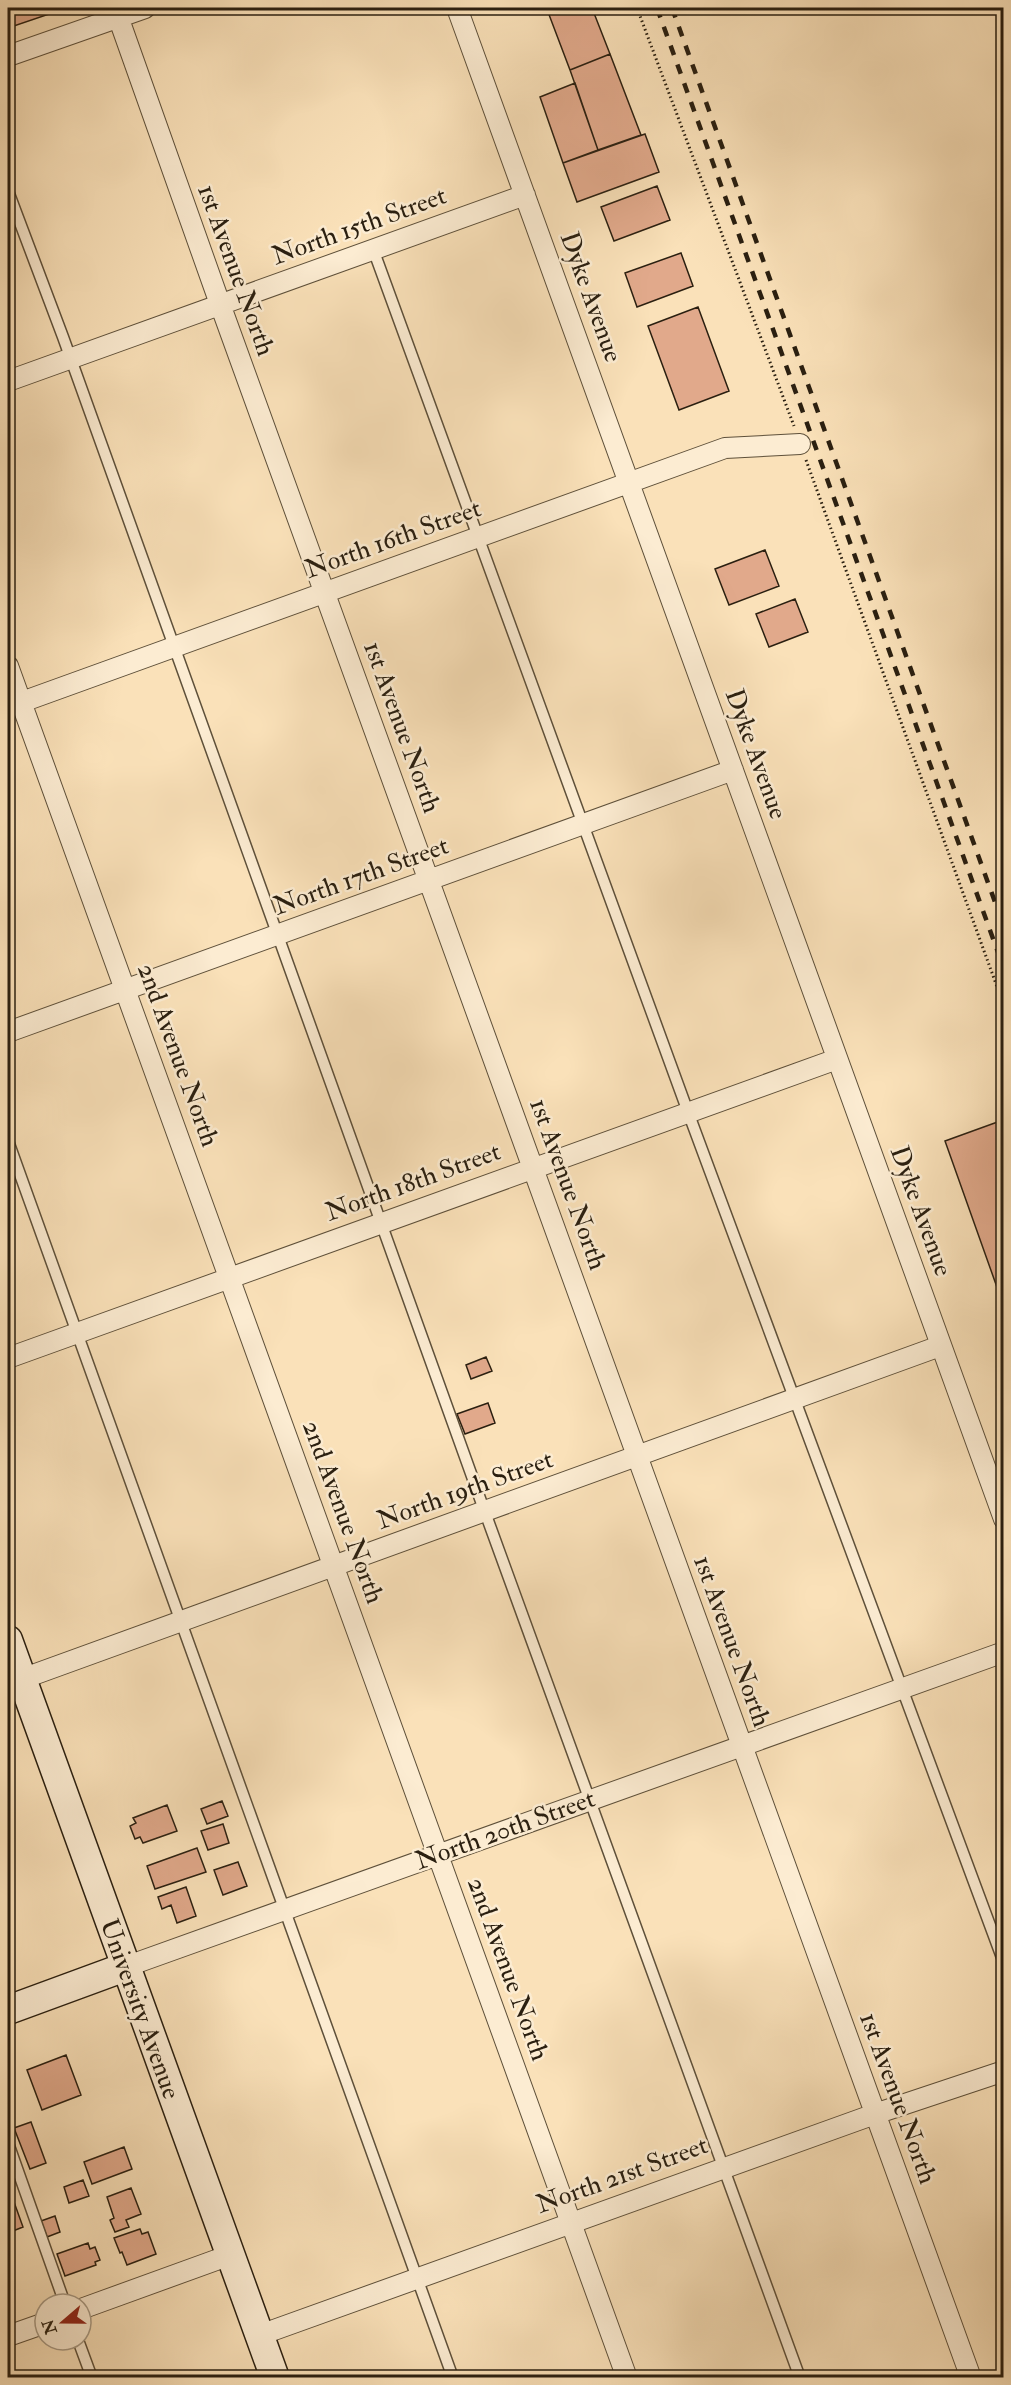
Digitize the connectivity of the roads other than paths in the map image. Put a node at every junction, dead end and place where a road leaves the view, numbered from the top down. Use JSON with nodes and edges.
{"nodes":[{"id":1,"x":145,"y":8,"type":"edge"},
{"id":2,"x":457,"y":8,"type":"edge"},
{"id":3,"x":117,"y":12,"type":"edge"},
{"id":4,"x":8,"y":56,"type":"edge"},
{"id":5,"x":8,"y":191,"type":"edge"},
{"id":6,"x":525,"y":195,"type":"junction"},
{"id":7,"x":373,"y":249,"type":"junction"},
{"id":8,"x":220,"y":304,"type":"junction"},
{"id":9,"x":71,"y":358,"type":"junction"},
{"id":10,"x":8,"y":381,"type":"edge"},
{"id":11,"x":800,"y":444,"type":"road end"},
{"id":12,"x":630,"y":482,"type":"junction"},
{"id":13,"x":478,"y":537,"type":"junction"},
{"id":14,"x":325,"y":593,"type":"junction"},
{"id":15,"x":175,"y":647,"type":"junction"},
{"id":16,"x":8,"y":666,"type":"edge"},
{"id":17,"x":14,"y":705,"type":"edge"},
{"id":18,"x":733,"y":770,"type":"junction"},
{"id":19,"x":583,"y":824,"type":"junction"},
{"id":20,"x":429,"y":880,"type":"junction"},
{"id":21,"x":279,"y":934,"type":"junction"},
{"id":22,"x":125,"y":990,"type":"junction"},
{"id":23,"x":8,"y":1032,"type":"edge"},
{"id":24,"x":837,"y":1059,"type":"junction"},
{"id":25,"x":688,"y":1112,"type":"junction"},
{"id":26,"x":8,"y":1141,"type":"edge"},
{"id":27,"x":533,"y":1168,"type":"junction"},
{"id":28,"x":382,"y":1222,"type":"junction"},
{"id":29,"x":230,"y":1278,"type":"junction"},
{"id":30,"x":76,"y":1333,"type":"junction"},
{"id":31,"x":940,"y":1346,"type":"junction"},
{"id":32,"x":8,"y":1358,"type":"edge"},
{"id":33,"x":796,"y":1399,"type":"junction"},
{"id":34,"x":638,"y":1456,"type":"junction"},
{"id":35,"x":485,"y":1510,"type":"junction"},
{"id":36,"x":1004,"y":1519,"type":"edge"},
{"id":37,"x":334,"y":1567,"type":"junction"},
{"id":38,"x":180,"y":1623,"type":"junction"},
{"id":39,"x":8,"y":1640,"type":"edge"},
{"id":40,"x":1004,"y":1652,"type":"edge"},
{"id":41,"x":14,"y":1681,"type":"edge"},
{"id":42,"x":902,"y":1688,"type":"junction"},
{"id":43,"x":741,"y":1745,"type":"junction"},
{"id":44,"x":591,"y":1799,"type":"junction"},
{"id":45,"x":438,"y":1854,"type":"junction"},
{"id":46,"x":284,"y":1910,"type":"junction"},
{"id":47,"x":1004,"y":1964,"type":"edge"},
{"id":48,"x":125,"y":1967,"type":"junction"},
{"id":49,"x":8,"y":2010,"type":"edge"},
{"id":50,"x":1004,"y":2071,"type":"edge"},
{"id":51,"x":875,"y":2114,"type":"junction"},
{"id":52,"x":8,"y":2143,"type":"edge"},
{"id":53,"x":724,"y":2167,"type":"junction"},
{"id":54,"x":571,"y":2222,"type":"junction"},
{"id":55,"x":230,"y":2255,"type":"junction"},
{"id":56,"x":417,"y":2278,"type":"junction"},
{"id":57,"x":61,"y":2292,"type":"edge"},
{"id":58,"x":93,"y":2305,"type":"edge"},
{"id":59,"x":33,"y":2327,"type":"edge"},
{"id":60,"x":260,"y":2334,"type":"junction"},
{"id":61,"x":8,"y":2336,"type":"edge"},
{"id":62,"x":82,"y":2352,"type":"edge"},
{"id":63,"x":92,"y":2378,"type":"edge"},
{"id":64,"x":276,"y":2378,"type":"edge"},
{"id":65,"x":453,"y":2378,"type":"edge"},
{"id":66,"x":627,"y":2378,"type":"edge"},
{"id":67,"x":801,"y":2378,"type":"edge"},
{"id":68,"x":971,"y":2378,"type":"edge"}],
"edges":[{"from":1,"to":3,"type":"street"},
{"from":2,"to":6,"type":"street","name":"Dyke Avenue"},
{"from":3,"to":4,"type":"street"},
{"from":3,"to":8,"type":"street","name":"1st Avenue North"},
{"from":5,"to":9,"type":"lane"},
{"from":6,"to":7,"type":"street","name":"North 15th Street"},
{"from":6,"to":12,"type":"street","name":"Dyke Avenue"},
{"from":7,"to":8,"type":"street","name":"North 15th Street"},
{"from":7,"to":13,"type":"lane"},
{"from":8,"to":9,"type":"street","name":"North 15th Street"},
{"from":8,"to":14,"type":"street","name":"1st Avenue North"},
{"from":9,"to":10,"type":"street","name":"North 15th Street"},
{"from":9,"to":15,"type":"lane"},
{"from":11,"to":12,"type":"street","name":"North 16th Street"},
{"from":12,"to":13,"type":"street","name":"North 16th Street"},
{"from":12,"to":18,"type":"street","name":"Dyke Avenue"},
{"from":13,"to":14,"type":"street","name":"North 16th Street"},
{"from":13,"to":19,"type":"lane"},
{"from":14,"to":15,"type":"street","name":"North 16th Street"},
{"from":14,"to":20,"type":"street","name":"1st Avenue North"},
{"from":15,"to":17,"type":"street","name":"North 16th Street"},
{"from":15,"to":21,"type":"lane"},
{"from":16,"to":17,"type":"street","name":"2nd Avenue North"},
{"from":17,"to":22,"type":"street","name":"2nd Avenue North"},
{"from":18,"to":19,"type":"street","name":"North 17th Street"},
{"from":18,"to":24,"type":"street","name":"Dyke Avenue"},
{"from":19,"to":20,"type":"street","name":"North 17th Street"},
{"from":19,"to":25,"type":"lane"},
{"from":20,"to":21,"type":"street","name":"North 17th Street"},
{"from":20,"to":27,"type":"street","name":"1st Avenue North"},
{"from":21,"to":22,"type":"street","name":"North 17th Street"},
{"from":21,"to":28,"type":"lane"},
{"from":22,"to":23,"type":"street","name":"North 17th Street"},
{"from":22,"to":29,"type":"street","name":"2nd Avenue North"},
{"from":24,"to":25,"type":"street","name":"North 18th Street"},
{"from":24,"to":31,"type":"street","name":"Dyke Avenue"},
{"from":25,"to":27,"type":"street","name":"North 18th Street"},
{"from":25,"to":33,"type":"lane"},
{"from":26,"to":30,"type":"lane"},
{"from":27,"to":28,"type":"street","name":"North 18th Street"},
{"from":27,"to":34,"type":"street","name":"1st Avenue North"},
{"from":28,"to":29,"type":"street","name":"North 18th Street"},
{"from":28,"to":35,"type":"lane"},
{"from":29,"to":30,"type":"street","name":"North 18th Street"},
{"from":29,"to":37,"type":"street","name":"2nd Avenue North"},
{"from":30,"to":32,"type":"street","name":"North 18th Street"},
{"from":30,"to":38,"type":"lane"},
{"from":31,"to":33,"type":"street","name":"North 19th Street"},
{"from":31,"to":36,"type":"street","name":"Dyke Avenue"},
{"from":33,"to":34,"type":"street","name":"North 19th Street"},
{"from":33,"to":42,"type":"lane"},
{"from":34,"to":35,"type":"street","name":"North 19th Street"},
{"from":34,"to":43,"type":"street","name":"1st Avenue North"},
{"from":35,"to":37,"type":"street","name":"North 19th Street"},
{"from":35,"to":44,"type":"lane"},
{"from":37,"to":38,"type":"street","name":"North 19th Street"},
{"from":37,"to":45,"type":"street","name":"2nd Avenue North"},
{"from":38,"to":41,"type":"street","name":"North 19th Street"},
{"from":38,"to":46,"type":"lane"},
{"from":39,"to":41,"type":"street","name":"University Avenue"},
{"from":40,"to":42,"type":"street","name":"North 20th Street"},
{"from":41,"to":48,"type":"street","name":"University Avenue"},
{"from":42,"to":43,"type":"street","name":"North 20th Street"},
{"from":42,"to":47,"type":"lane"},
{"from":43,"to":44,"type":"street","name":"North 20th Street"},
{"from":43,"to":51,"type":"street","name":"1st Avenue North"},
{"from":44,"to":45,"type":"street","name":"North 20th Street"},
{"from":44,"to":53,"type":"lane"},
{"from":45,"to":46,"type":"street","name":"North 20th Street"},
{"from":45,"to":54,"type":"street","name":"2nd Avenue North"},
{"from":46,"to":48,"type":"street","name":"North 20th Street"},
{"from":46,"to":56,"type":"lane"},
{"from":48,"to":49,"type":"street","name":"North 20th Street"},
{"from":48,"to":55,"type":"street","name":"University Avenue"},
{"from":50,"to":51,"type":"street","name":"North 21st Street"},
{"from":51,"to":53,"type":"street","name":"North 21st Street"},
{"from":51,"to":68,"type":"street","name":"1st Avenue North"},
{"from":52,"to":57,"type":"lane"},
{"from":53,"to":54,"type":"street","name":"North 21st Street"},
{"from":53,"to":67,"type":"lane"},
{"from":54,"to":56,"type":"street","name":"North 21st Street"},
{"from":54,"to":66,"type":"street","name":"2nd Avenue North"},
{"from":55,"to":58,"type":"street"},
{"from":55,"to":60,"type":"street","name":"University Avenue"},
{"from":56,"to":60,"type":"street","name":"North 21st Street"},
{"from":56,"to":65,"type":"lane"},
{"from":59,"to":61,"type":"street"},
{"from":60,"to":64,"type":"street","name":"University Avenue"},
{"from":62,"to":63,"type":"lane"}]}
